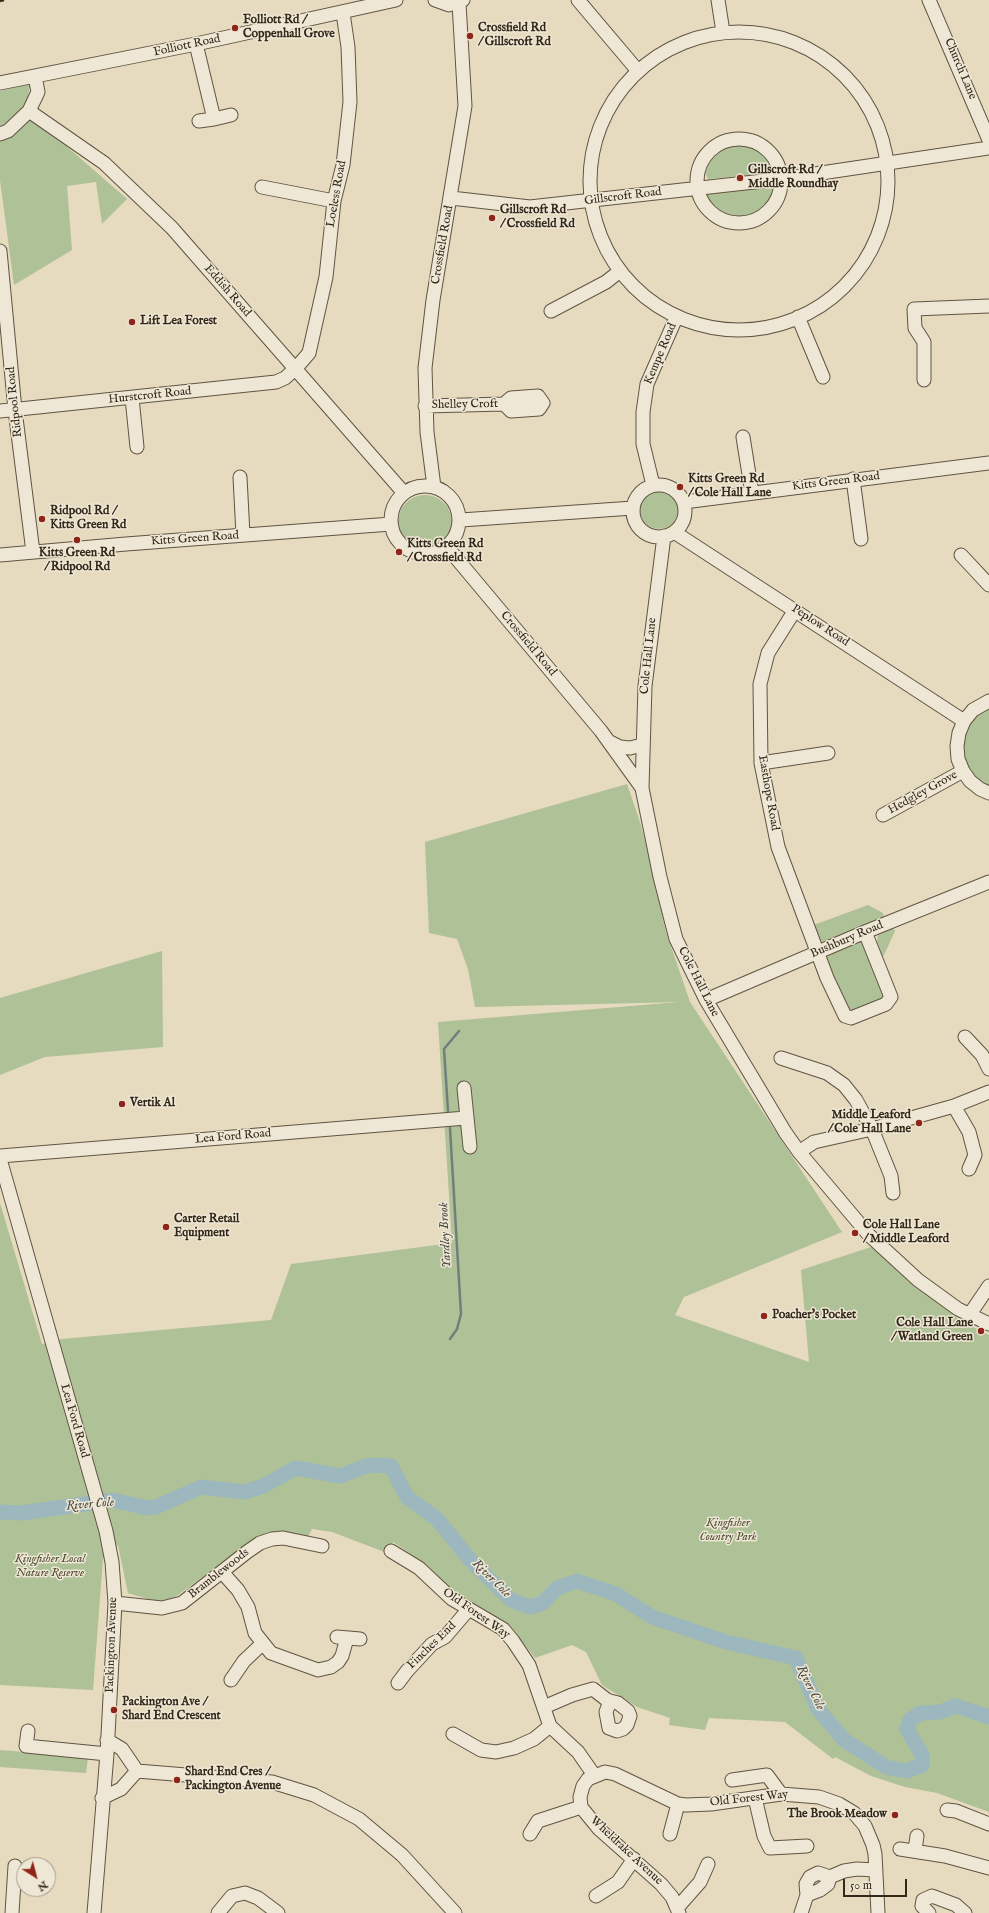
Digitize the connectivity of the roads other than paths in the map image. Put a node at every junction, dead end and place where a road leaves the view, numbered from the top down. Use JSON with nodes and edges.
{"nodes":[{"id":1,"x":396,"y":0,"type":"edge"},
{"id":2,"x":435,"y":0,"type":"edge"},
{"id":3,"x":578,"y":0,"type":"edge"},
{"id":4,"x":718,"y":0,"type":"edge"},
{"id":5,"x":929,"y":0,"type":"edge"},
{"id":6,"x":461,"y":1,"type":"edge"},
{"id":7,"x":343,"y":13,"type":"junction"},
{"id":8,"x":723,"y":32,"type":"junction"},
{"id":9,"x":196,"y":44,"type":"junction"},
{"id":10,"x":638,"y":71,"type":"junction"},
{"id":11,"x":35,"y":76,"type":"junction"},
{"id":12,"x":0,"y":83,"type":"edge"},
{"id":13,"x":30,"y":111,"type":"junction"},
{"id":14,"x":231,"y":115,"type":"dead end"},
{"id":15,"x":214,"y":119,"type":"junction"},
{"id":16,"x":200,"y":121,"type":"dead end"},
{"id":17,"x":0,"y":134,"type":"edge"},
{"id":18,"x":989,"y":140,"type":"edge"},
{"id":19,"x":989,"y":148,"type":"edge"},
{"id":20,"x":888,"y":162,"type":"junction"},
{"id":21,"x":781,"y":179,"type":"junction"},
{"id":22,"x":262,"y":187,"type":"dead end"},
{"id":23,"x":699,"y":188,"type":"junction"},
{"id":24,"x":451,"y":198,"type":"junction"},
{"id":25,"x":592,"y":200,"type":"junction"},
{"id":26,"x":334,"y":201,"type":"junction"},
{"id":27,"x":0,"y":251,"type":"edge"},
{"id":28,"x":620,"y":271,"type":"junction"},
{"id":29,"x":989,"y":306,"type":"edge"},
{"id":30,"x":551,"y":311,"type":"dead end"},
{"id":31,"x":798,"y":317,"type":"junction"},
{"id":32,"x":676,"y":318,"type":"junction"},
{"id":33,"x":296,"y":368,"type":"junction"},
{"id":34,"x":823,"y":377,"type":"dead end"},
{"id":35,"x":924,"y":380,"type":"dead end"},
{"id":36,"x":132,"y":398,"type":"junction"},
{"id":37,"x":504,"y":404,"type":"dead end"},
{"id":38,"x":425,"y":406,"type":"junction"},
{"id":39,"x":15,"y":410,"type":"junction"},
{"id":40,"x":0,"y":411,"type":"edge"},
{"id":41,"x":743,"y":437,"type":"dead end"},
{"id":42,"x":137,"y":447,"type":"dead end"},
{"id":43,"x":989,"y":463,"type":"edge"},
{"id":44,"x":240,"y":477,"type":"dead end"},
{"id":45,"x":853,"y":479,"type":"junction"},
{"id":46,"x":653,"y":485,"type":"junction"},
{"id":47,"x":434,"y":487,"type":"junction"},
{"id":48,"x":404,"y":493,"type":"junction"},
{"id":49,"x":752,"y":493,"type":"junction"},
{"id":50,"x":684,"y":502,"type":"junction"},
{"id":51,"x":633,"y":508,"type":"junction"},
{"id":52,"x":461,"y":520,"type":"junction"},
{"id":53,"x":391,"y":524,"type":"junction"},
{"id":54,"x":669,"y":534,"type":"junction"},
{"id":55,"x":243,"y":535,"type":"junction"},
{"id":56,"x":861,"y":540,"type":"dead end"},
{"id":57,"x":447,"y":547,"type":"junction"},
{"id":58,"x":33,"y":552,"type":"junction"},
{"id":59,"x":0,"y":555,"type":"edge"},
{"id":60,"x":961,"y":555,"type":"dead end"},
{"id":61,"x":989,"y":586,"type":"edge"},
{"id":62,"x":795,"y":610,"type":"junction"},
{"id":63,"x":989,"y":701,"type":"edge"},
{"id":64,"x":964,"y":721,"type":"junction"},
{"id":65,"x":608,"y":741,"type":"junction"},
{"id":66,"x":642,"y":745,"type":"junction"},
{"id":67,"x":828,"y":753,"type":"dead end"},
{"id":68,"x":761,"y":763,"type":"junction"},
{"id":69,"x":963,"y":771,"type":"junction"},
{"id":70,"x":642,"y":788,"type":"junction"},
{"id":71,"x":989,"y":793,"type":"edge"},
{"id":72,"x":883,"y":815,"type":"dead end"},
{"id":73,"x":989,"y":882,"type":"edge"},
{"id":74,"x":865,"y":932,"type":"junction"},
{"id":75,"x":817,"y":953,"type":"junction"},
{"id":76,"x":706,"y":1000,"type":"junction"},
{"id":77,"x":964,"y":1037,"type":"dead end"},
{"id":78,"x":781,"y":1058,"type":"dead end"},
{"id":79,"x":989,"y":1069,"type":"edge"},
{"id":80,"x":464,"y":1088,"type":"dead end"},
{"id":81,"x":989,"y":1092,"type":"edge"},
{"id":82,"x":954,"y":1106,"type":"junction"},
{"id":83,"x":466,"y":1118,"type":"junction"},
{"id":84,"x":872,"y":1129,"type":"junction"},
{"id":85,"x":470,"y":1147,"type":"dead end"},
{"id":86,"x":799,"y":1152,"type":"junction"},
{"id":87,"x":0,"y":1157,"type":"edge"},
{"id":88,"x":969,"y":1169,"type":"dead end"},
{"id":89,"x":893,"y":1193,"type":"dead end"},
{"id":90,"x":989,"y":1286,"type":"edge"},
{"id":91,"x":970,"y":1314,"type":"junction"},
{"id":92,"x":989,"y":1324,"type":"edge"},
{"id":93,"x":90,"y":1475,"type":"joint"},
{"id":94,"x":322,"y":1546,"type":"dead end"},
{"id":95,"x":391,"y":1551,"type":"dead end"},
{"id":96,"x":222,"y":1572,"type":"junction"},
{"id":97,"x":115,"y":1602,"type":"junction"},
{"id":98,"x":468,"y":1610,"type":"junction"},
{"id":99,"x":348,"y":1638,"type":"dead end"},
{"id":100,"x":262,"y":1644,"type":"junction"},
{"id":101,"x":230,"y":1681,"type":"dead end"},
{"id":102,"x":398,"y":1683,"type":"dead end"},
{"id":103,"x":610,"y":1701,"type":"dead end"},
{"id":104,"x":544,"y":1707,"type":"junction"},
{"id":105,"x":550,"y":1726,"type":"junction"},
{"id":106,"x":28,"y":1731,"type":"dead end"},
{"id":107,"x":453,"y":1734,"type":"dead end"},
{"id":108,"x":107,"y":1740,"type":"junction"},
{"id":109,"x":107,"y":1754,"type":"junction"},
{"id":110,"x":137,"y":1771,"type":"junction"},
{"id":111,"x":594,"y":1775,"type":"junction"},
{"id":112,"x":732,"y":1780,"type":"dead end"},
{"id":113,"x":781,"y":1794,"type":"junction"},
{"id":114,"x":102,"y":1798,"type":"junction"},
{"id":115,"x":755,"y":1798,"type":"junction"},
{"id":116,"x":678,"y":1804,"type":"junction"},
{"id":117,"x":581,"y":1808,"type":"junction"},
{"id":118,"x":947,"y":1810,"type":"dead end"},
{"id":119,"x":989,"y":1824,"type":"edge"},
{"id":120,"x":530,"y":1834,"type":"dead end"},
{"id":121,"x":670,"y":1834,"type":"dead end"},
{"id":122,"x":917,"y":1836,"type":"dead end"},
{"id":123,"x":807,"y":1846,"type":"dead end"},
{"id":124,"x":900,"y":1849,"type":"dead end"},
{"id":125,"x":915,"y":1850,"type":"junction"},
{"id":126,"x":634,"y":1859,"type":"junction"},
{"id":127,"x":708,"y":1864,"type":"dead end"},
{"id":128,"x":15,"y":1866,"type":"dead end"},
{"id":129,"x":989,"y":1868,"type":"edge"},
{"id":130,"x":875,"y":1870,"type":"junction"},
{"id":131,"x":596,"y":1896,"type":"dead end"},
{"id":132,"x":678,"y":1910,"type":"edge"},
{"id":133,"x":956,"y":1910,"type":"edge"},
{"id":134,"x":12,"y":1913,"type":"edge"},
{"id":135,"x":94,"y":1913,"type":"edge"},
{"id":136,"x":218,"y":1913,"type":"edge"},
{"id":137,"x":278,"y":1913,"type":"edge"},
{"id":138,"x":455,"y":1913,"type":"edge"},
{"id":139,"x":801,"y":1913,"type":"edge"},
{"id":140,"x":878,"y":1913,"type":"edge"},
{"id":141,"x":929,"y":1913,"type":"edge"}],
"edges":[{"from":1,"to":7,"type":"street","name":"Folliott Road"},
{"from":2,"to":6,"type":"street"},
{"from":3,"to":10,"type":"street"},
{"from":4,"to":8,"type":"street"},
{"from":5,"to":18,"type":"street","name":"Church Lane"},
{"from":6,"to":24,"type":"street","name":"Crossfield Road"},
{"from":7,"to":9,"type":"street","name":"Folliott Road"},
{"from":7,"to":26,"type":"street","name":"Loeless Road"},
{"from":8,"to":10,"type":"street"},
{"from":8,"to":20,"type":"street"},
{"from":9,"to":11,"type":"street","name":"Folliott Road"},
{"from":9,"to":15,"type":"street"},
{"from":10,"to":25,"type":"street"},
{"from":11,"to":12,"type":"street","name":"Folliott Road"},
{"from":11,"to":13,"type":"street"},
{"from":13,"to":17,"type":"street"},
{"from":13,"to":33,"type":"street","name":"Eddish Road"},
{"from":14,"to":15,"type":"street"},
{"from":15,"to":16,"type":"street"},
{"from":19,"to":20,"type":"street","name":"Gillscroft Road"},
{"from":20,"to":21,"type":"street","name":"Gillscroft Road"},
{"from":20,"to":31,"type":"street"},
{"from":21,"to":23,"type":"street","name":"Gillscroft Road"},
{"from":21,"to":23,"type":"street"},
{"from":21,"to":23,"type":"street"},
{"from":22,"to":26,"type":"street"},
{"from":23,"to":25,"type":"street","name":"Gillscroft Road"},
{"from":24,"to":25,"type":"street","name":"Gillscroft Road"},
{"from":24,"to":38,"type":"street","name":"Crossfield Road"},
{"from":25,"to":28,"type":"street"},
{"from":26,"to":33,"type":"street","name":"Loeless Road"},
{"from":27,"to":39,"type":"street","name":"Ridpool Road"},
{"from":28,"to":30,"type":"street"},
{"from":28,"to":32,"type":"street"},
{"from":29,"to":35,"type":"street"},
{"from":31,"to":32,"type":"street"},
{"from":31,"to":34,"type":"street"},
{"from":32,"to":46,"type":"street","name":"Kempe Road"},
{"from":33,"to":36,"type":"street","name":"Hurstcroft Road"},
{"from":33,"to":48,"type":"street","name":"Eddish Road"},
{"from":36,"to":39,"type":"street","name":"Hurstcroft Road"},
{"from":36,"to":42,"type":"street"},
{"from":37,"to":38,"type":"street","name":"Shelley Croft"},
{"from":38,"to":47,"type":"street","name":"Crossfield Road"},
{"from":39,"to":40,"type":"street","name":"Hurstcroft Road"},
{"from":39,"to":58,"type":"street","name":"Ridpool Road"},
{"from":41,"to":49,"type":"street"},
{"from":43,"to":45,"type":"street","name":"Kitts Green Road"},
{"from":44,"to":55,"type":"street"},
{"from":45,"to":49,"type":"street","name":"Kitts Green Road"},
{"from":45,"to":56,"type":"street"},
{"from":46,"to":50,"type":"street"},
{"from":46,"to":51,"type":"street"},
{"from":47,"to":48,"type":"street"},
{"from":47,"to":52,"type":"street"},
{"from":48,"to":53,"type":"street"},
{"from":49,"to":50,"type":"street","name":"Kitts Green Road"},
{"from":50,"to":54,"type":"street"},
{"from":51,"to":52,"type":"street"},
{"from":51,"to":54,"type":"street"},
{"from":52,"to":57,"type":"street"},
{"from":53,"to":55,"type":"street","name":"Kitts Green Road"},
{"from":53,"to":57,"type":"street"},
{"from":54,"to":62,"type":"street","name":"Peplow Road"},
{"from":54,"to":66,"type":"street","name":"Cole Hall Lane"},
{"from":55,"to":58,"type":"street","name":"Kitts Green Road"},
{"from":57,"to":65,"type":"street","name":"Crossfield Road"},
{"from":58,"to":59,"type":"street","name":"Kitts Green Road"},
{"from":60,"to":61,"type":"street"},
{"from":62,"to":64,"type":"street","name":"Peplow Road"},
{"from":62,"to":68,"type":"street","name":"Easthope Road"},
{"from":63,"to":64,"type":"street"},
{"from":64,"to":69,"type":"street"},
{"from":65,"to":66,"type":"street"},
{"from":65,"to":70,"type":"street","name":"Crossfield Road"},
{"from":66,"to":70,"type":"street","name":"Cole Hall Lane"},
{"from":67,"to":68,"type":"street"},
{"from":68,"to":75,"type":"street","name":"Easthope Road"},
{"from":69,"to":71,"type":"street"},
{"from":69,"to":72,"type":"street","name":"Hedgley Grove"},
{"from":70,"to":76,"type":"street","name":"Cole Hall Lane"},
{"from":73,"to":74,"type":"street","name":"Bushbury Road"},
{"from":74,"to":75,"type":"street","name":"Bushbury Road"},
{"from":74,"to":75,"type":"street","name":"Easthope Road"},
{"from":75,"to":76,"type":"street","name":"Bushbury Road"},
{"from":76,"to":86,"type":"street","name":"Cole Hall Lane"},
{"from":77,"to":79,"type":"street"},
{"from":78,"to":84,"type":"street"},
{"from":80,"to":83,"type":"street"},
{"from":81,"to":82,"type":"street"},
{"from":82,"to":84,"type":"street"},
{"from":82,"to":88,"type":"street"},
{"from":83,"to":85,"type":"street"},
{"from":83,"to":87,"type":"street","name":"Lea Ford Road"},
{"from":84,"to":86,"type":"street"},
{"from":84,"to":89,"type":"street"},
{"from":86,"to":91,"type":"street","name":"Cole Hall Lane"},
{"from":87,"to":93,"type":"street","name":"Lea Ford Road"},
{"from":90,"to":91,"type":"street"},
{"from":91,"to":92,"type":"street","name":"Cole Hall Lane"},
{"from":93,"to":97,"type":"street","name":"Packington Avenue"},
{"from":94,"to":96,"type":"street","name":"Bramblewoods"},
{"from":95,"to":98,"type":"street","name":"Old Forest Way"},
{"from":96,"to":97,"type":"street","name":"Bramblewoods"},
{"from":96,"to":100,"type":"street"},
{"from":97,"to":108,"type":"street","name":"Packington Avenue"},
{"from":98,"to":102,"type":"street","name":"Finches End"},
{"from":98,"to":104,"type":"street","name":"Old Forest Way"},
{"from":99,"to":100,"type":"street"},
{"from":100,"to":101,"type":"street"},
{"from":103,"to":104,"type":"street"},
{"from":104,"to":105,"type":"street","name":"Old Forest Way"},
{"from":105,"to":107,"type":"street"},
{"from":105,"to":111,"type":"street","name":"Old Forest Way"},
{"from":106,"to":109,"type":"street"},
{"from":108,"to":109,"type":"street","name":"Packington Avenue"},
{"from":108,"to":110,"type":"street"},
{"from":109,"to":114,"type":"street","name":"Packington Avenue"},
{"from":110,"to":114,"type":"street"},
{"from":110,"to":138,"type":"street"},
{"from":111,"to":116,"type":"street","name":"Old Forest Way"},
{"from":111,"to":117,"type":"street","name":"Wheldrake Avenue"},
{"from":112,"to":113,"type":"street"},
{"from":113,"to":115,"type":"street","name":"Old Forest Way"},
{"from":113,"to":130,"type":"street","name":"Old Forest Way"},
{"from":114,"to":135,"type":"street","name":"Packington Avenue"},
{"from":115,"to":116,"type":"street","name":"Old Forest Way"},
{"from":115,"to":123,"type":"street"},
{"from":116,"to":121,"type":"street"},
{"from":117,"to":120,"type":"street"},
{"from":117,"to":126,"type":"street","name":"Wheldrake Avenue"},
{"from":118,"to":119,"type":"street"},
{"from":122,"to":125,"type":"street"},
{"from":124,"to":125,"type":"street"},
{"from":125,"to":129,"type":"street"},
{"from":126,"to":131,"type":"street"},
{"from":126,"to":132,"type":"street","name":"Wheldrake Avenue"},
{"from":127,"to":132,"type":"street","name":"Wheldrake Avenue"},
{"from":128,"to":134,"type":"street"},
{"from":130,"to":139,"type":"street"},
{"from":130,"to":140,"type":"street","name":"Old Forest Way"},
{"from":133,"to":141,"type":"street"},
{"from":136,"to":137,"type":"street"}]}
